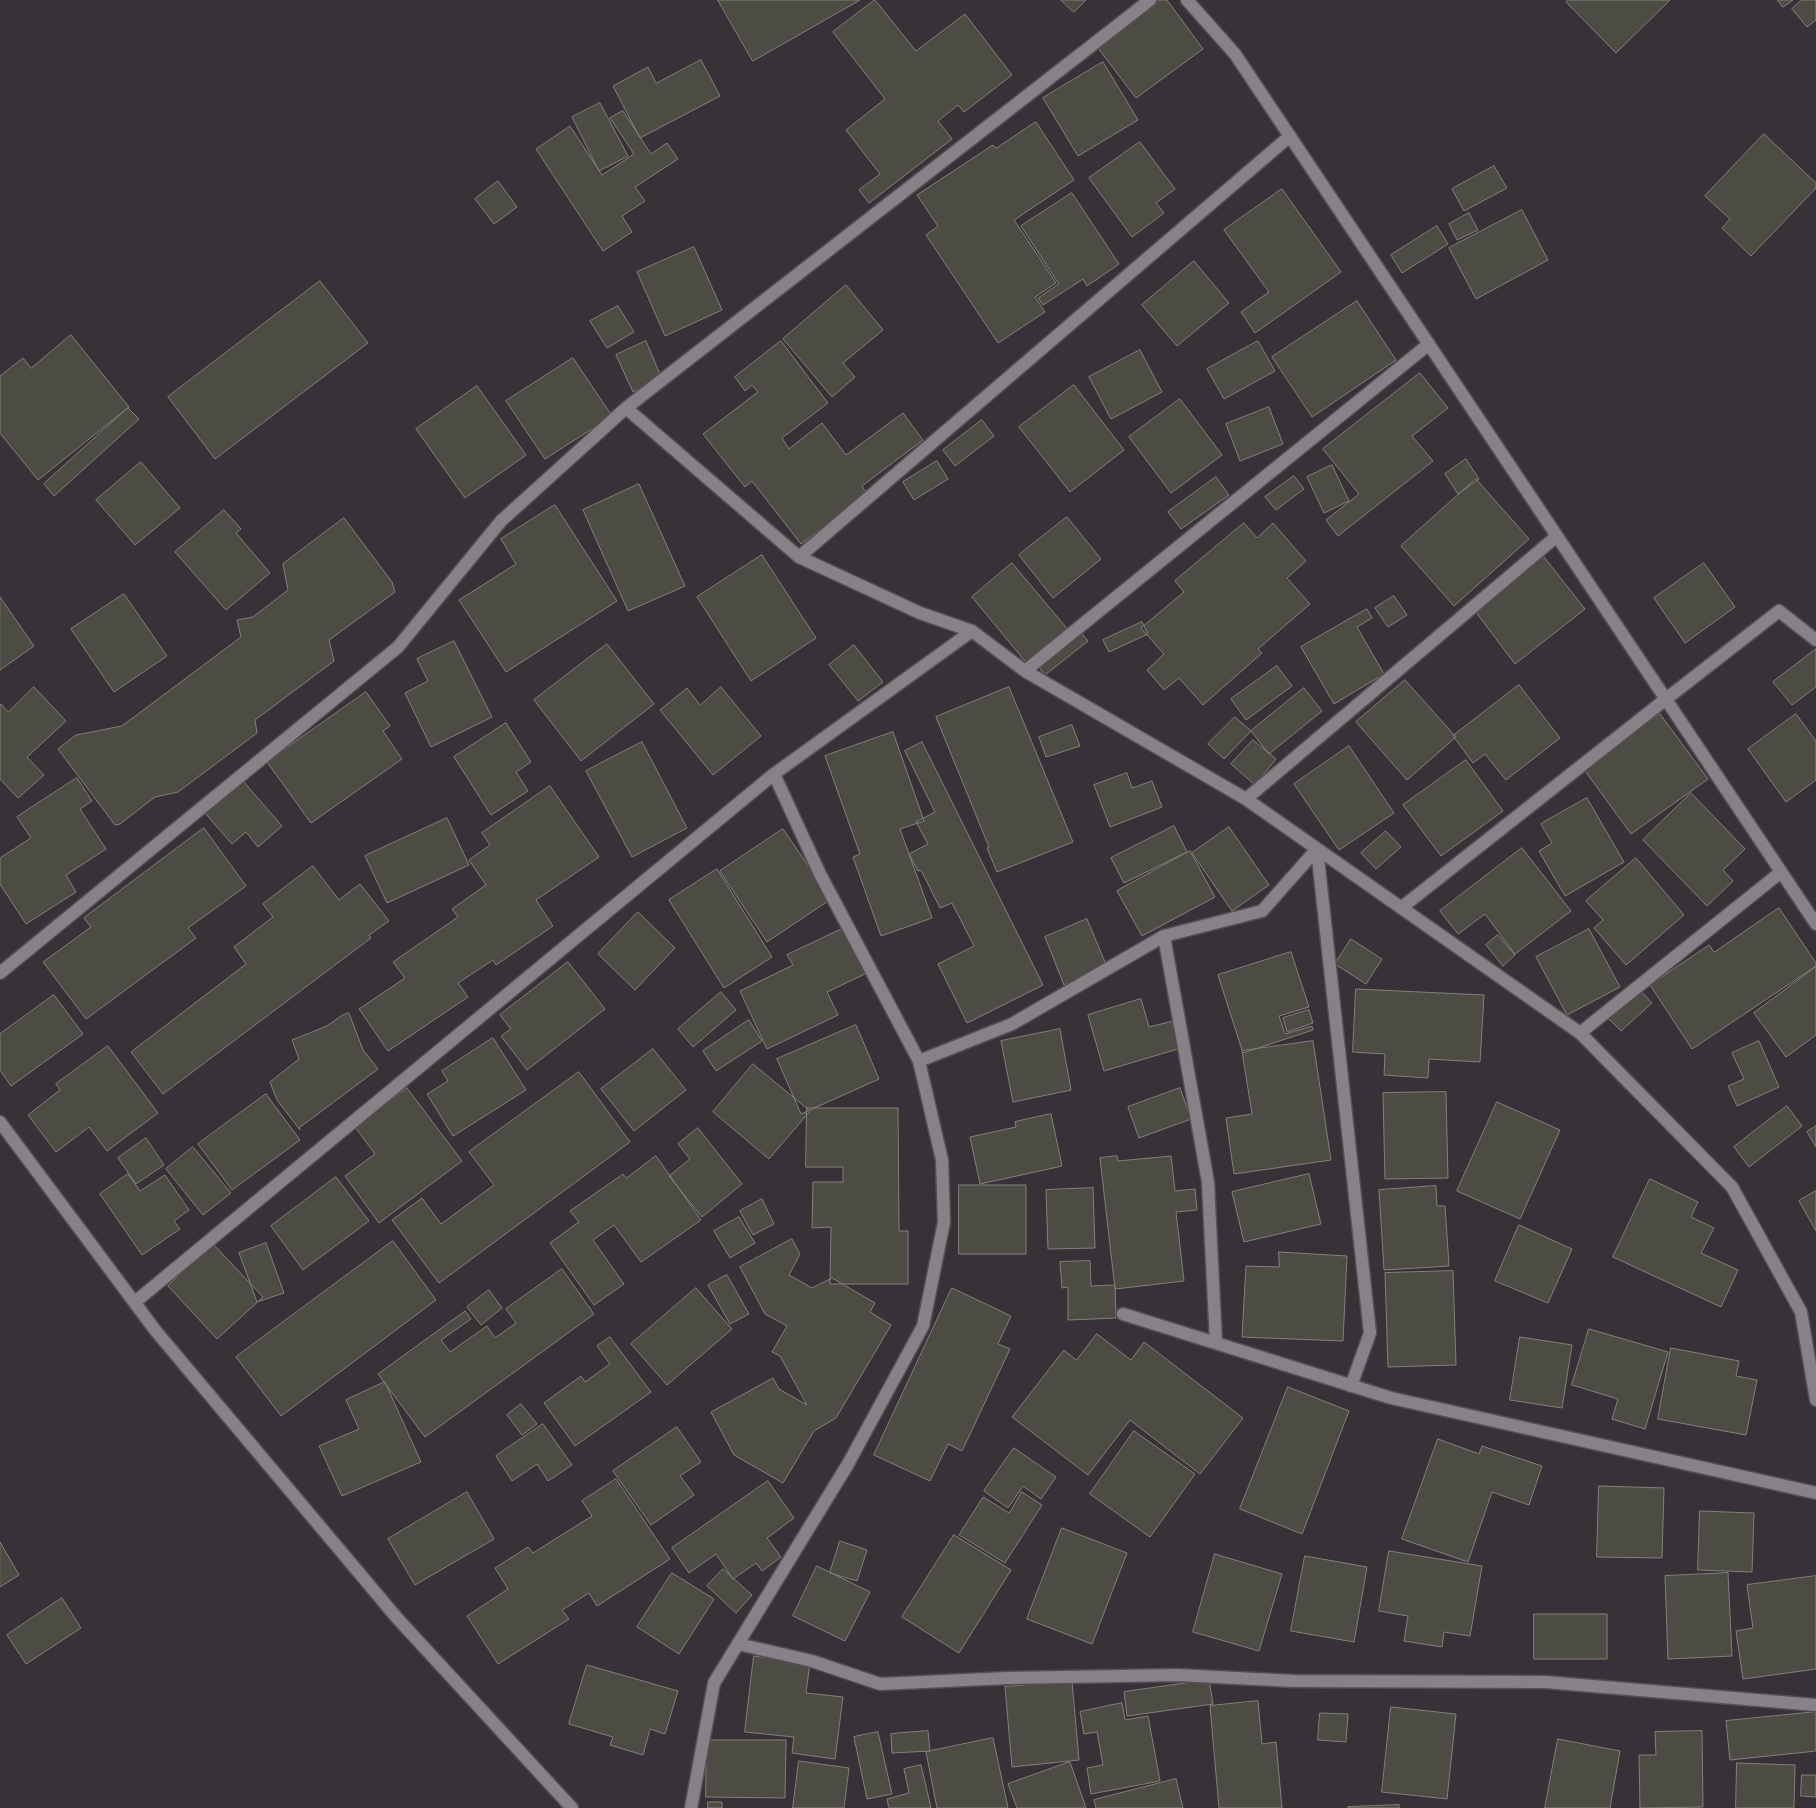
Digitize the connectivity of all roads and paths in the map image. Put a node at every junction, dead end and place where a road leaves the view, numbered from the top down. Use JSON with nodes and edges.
{"nodes":[{"id":1,"x":1150,"y":0,"type":"edge"},
{"id":2,"x":1188,"y":0,"type":"edge"},
{"id":3,"x":1290,"y":136,"type":"junction"},
{"id":4,"x":1429,"y":344,"type":"junction"},
{"id":5,"x":626,"y":408,"type":"junction"},
{"id":6,"x":1557,"y":536,"type":"junction"},
{"id":7,"x":799,"y":557,"type":"junction"},
{"id":8,"x":972,"y":631,"type":"junction"},
{"id":9,"x":1816,"y":640,"type":"edge"},
{"id":10,"x":1025,"y":671,"type":"junction"},
{"id":11,"x":1666,"y":699,"type":"junction"},
{"id":12,"x":774,"y":774,"type":"junction"},
{"id":13,"x":1246,"y":799,"type":"junction"},
{"id":14,"x":1317,"y":849,"type":"junction"},
{"id":15,"x":1781,"y":872,"type":"junction"},
{"id":16,"x":1401,"y":908,"type":"junction"},
{"id":17,"x":1816,"y":924,"type":"edge"},
{"id":18,"x":1164,"y":936,"type":"junction"},
{"id":19,"x":0,"y":973,"type":"edge"},
{"id":20,"x":1580,"y":1033,"type":"junction"},
{"id":21,"x":919,"y":1061,"type":"junction"},
{"id":22,"x":0,"y":1122,"type":"edge"},
{"id":23,"x":135,"y":1302,"type":"junction"},
{"id":24,"x":1123,"y":1314,"type":"dead end"},
{"id":25,"x":1216,"y":1343,"type":"junction"},
{"id":26,"x":1352,"y":1386,"type":"junction"},
{"id":27,"x":1816,"y":1400,"type":"edge"},
{"id":28,"x":1816,"y":1493,"type":"edge"},
{"id":29,"x":738,"y":1644,"type":"junction"},
{"id":30,"x":1816,"y":1705,"type":"edge"},
{"id":31,"x":572,"y":1808,"type":"edge"},
{"id":32,"x":691,"y":1808,"type":"edge"}],
"edges":[{"from":1,"to":5,"type":"street"},
{"from":2,"to":3,"type":"street"},
{"from":3,"to":4,"type":"street"},
{"from":3,"to":7,"type":"street"},
{"from":4,"to":6,"type":"street"},
{"from":4,"to":10,"type":"street"},
{"from":5,"to":7,"type":"street"},
{"from":5,"to":19,"type":"street"},
{"from":6,"to":11,"type":"street"},
{"from":6,"to":13,"type":"street"},
{"from":7,"to":8,"type":"street"},
{"from":8,"to":10,"type":"street"},
{"from":8,"to":12,"type":"street"},
{"from":9,"to":11,"type":"street"},
{"from":10,"to":13,"type":"street"},
{"from":11,"to":15,"type":"street"},
{"from":11,"to":16,"type":"street"},
{"from":12,"to":21,"type":"street"},
{"from":12,"to":23,"type":"street"},
{"from":13,"to":14,"type":"street"},
{"from":14,"to":16,"type":"street"},
{"from":14,"to":18,"type":"street"},
{"from":14,"to":26,"type":"street"},
{"from":15,"to":17,"type":"street"},
{"from":15,"to":20,"type":"street"},
{"from":16,"to":20,"type":"street"},
{"from":18,"to":21,"type":"street"},
{"from":18,"to":25,"type":"street"},
{"from":20,"to":27,"type":"street"},
{"from":21,"to":29,"type":"street"},
{"from":22,"to":23,"type":"street"},
{"from":23,"to":31,"type":"street"},
{"from":24,"to":25,"type":"street"},
{"from":25,"to":26,"type":"street"},
{"from":26,"to":28,"type":"street"},
{"from":29,"to":30,"type":"street"},
{"from":29,"to":32,"type":"street"}]}
